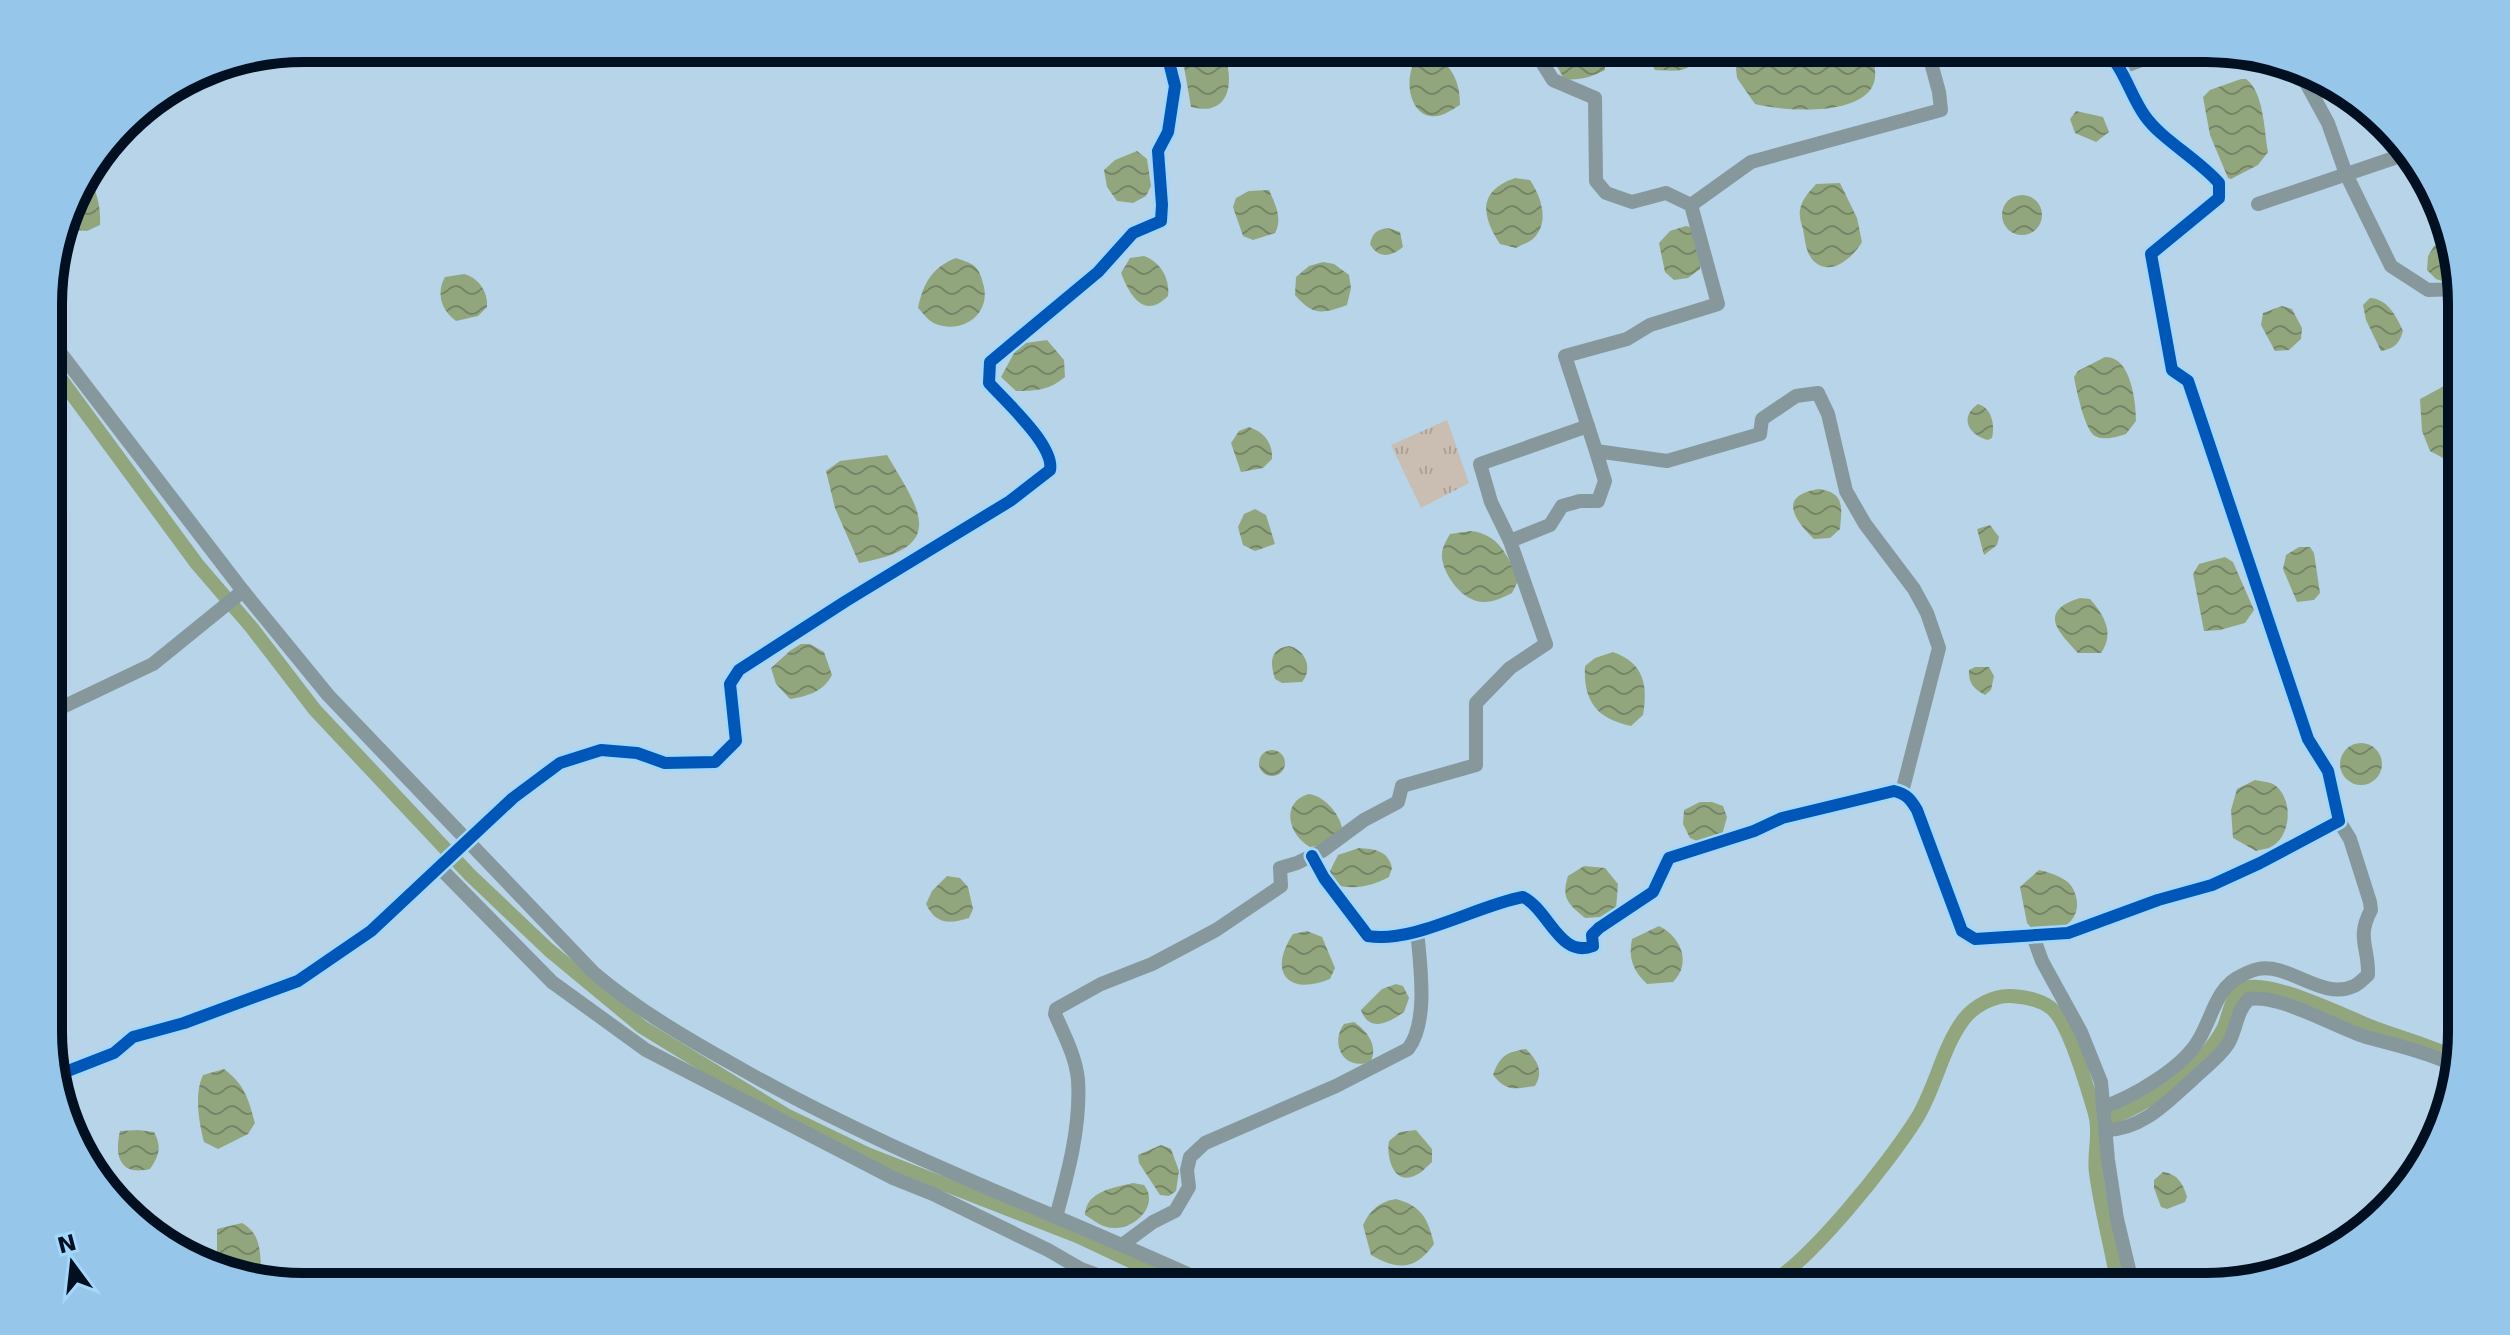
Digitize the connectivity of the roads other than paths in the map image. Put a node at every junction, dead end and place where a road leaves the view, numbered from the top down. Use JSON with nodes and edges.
{"nodes":[{"id":1,"x":1170,"y":62,"type":"edge"},
{"id":2,"x":1542,"y":62,"type":"edge"},
{"id":3,"x":1931,"y":62,"type":"edge"},
{"id":4,"x":2117,"y":62,"type":"edge"},
{"id":5,"x":2136,"y":62,"type":"edge"},
{"id":6,"x":2120,"y":68,"type":"junction"},
{"id":7,"x":2307,"y":84,"type":"edge"},
{"id":8,"x":2398,"y":157,"type":"edge"},
{"id":9,"x":2346,"y":174,"type":"junction"},
{"id":10,"x":2258,"y":204,"type":"dead end"},
{"id":11,"x":1691,"y":205,"type":"junction"},
{"id":12,"x":2447,"y":289,"type":"edge"},
{"id":13,"x":63,"y":356,"type":"edge"},
{"id":14,"x":1588,"y":426,"type":"junction"},
{"id":15,"x":1596,"y":451,"type":"junction"},
{"id":16,"x":1510,"y":541,"type":"junction"},
{"id":17,"x":243,"y":591,"type":"junction"},
{"id":18,"x":62,"y":707,"type":"edge"},
{"id":19,"x":1902,"y":792,"type":"junction"},
{"id":20,"x":2339,"y":821,"type":"junction"},
{"id":21,"x":469,"y":839,"type":"junction"},
{"id":22,"x":1312,"y":856,"type":"junction"},
{"id":23,"x":441,"y":869,"type":"junction"},
{"id":24,"x":1417,"y":930,"type":"junction"},
{"id":25,"x":2033,"y":936,"type":"junction"},
{"id":26,"x":2446,"y":1062,"type":"edge"},
{"id":27,"x":66,"y":1072,"type":"edge"},
{"id":28,"x":2103,"y":1107,"type":"junction"},
{"id":29,"x":2107,"y":1130,"type":"junction"},
{"id":30,"x":1056,"y":1217,"type":"junction"},
{"id":31,"x":1122,"y":1245,"type":"junction"},
{"id":32,"x":2130,"y":1272,"type":"edge"},
{"id":33,"x":1091,"y":1273,"type":"edge"},
{"id":34,"x":1184,"y":1273,"type":"edge"}],
"edges":[{"from":1,"to":21,"type":"street"},
{"from":2,"to":11,"type":"street"},
{"from":3,"to":11,"type":"street"},
{"from":4,"to":6,"type":"street"},
{"from":5,"to":6,"type":"street"},
{"from":6,"to":20,"type":"street"},
{"from":7,"to":9,"type":"street"},
{"from":8,"to":9,"type":"street"},
{"from":9,"to":10,"type":"street"},
{"from":9,"to":12,"type":"street"},
{"from":11,"to":14,"type":"street"},
{"from":13,"to":17,"type":"street"},
{"from":14,"to":15,"type":"street"},
{"from":14,"to":16,"type":"street"},
{"from":15,"to":16,"type":"street"},
{"from":15,"to":19,"type":"street"},
{"from":16,"to":22,"type":"street"},
{"from":17,"to":18,"type":"street"},
{"from":17,"to":21,"type":"street"},
{"from":19,"to":24,"type":"street"},
{"from":19,"to":25,"type":"street"},
{"from":20,"to":25,"type":"street"},
{"from":20,"to":28,"type":"street"},
{"from":21,"to":23,"type":"street"},
{"from":21,"to":30,"type":"street"},
{"from":22,"to":24,"type":"street"},
{"from":22,"to":30,"type":"street"},
{"from":23,"to":27,"type":"street"},
{"from":23,"to":33,"type":"street"},
{"from":24,"to":31,"type":"street"},
{"from":25,"to":28,"type":"street"},
{"from":26,"to":29,"type":"street"},
{"from":28,"to":29,"type":"street"},
{"from":29,"to":32,"type":"street"},
{"from":30,"to":31,"type":"street"},
{"from":31,"to":34,"type":"street"}]}
